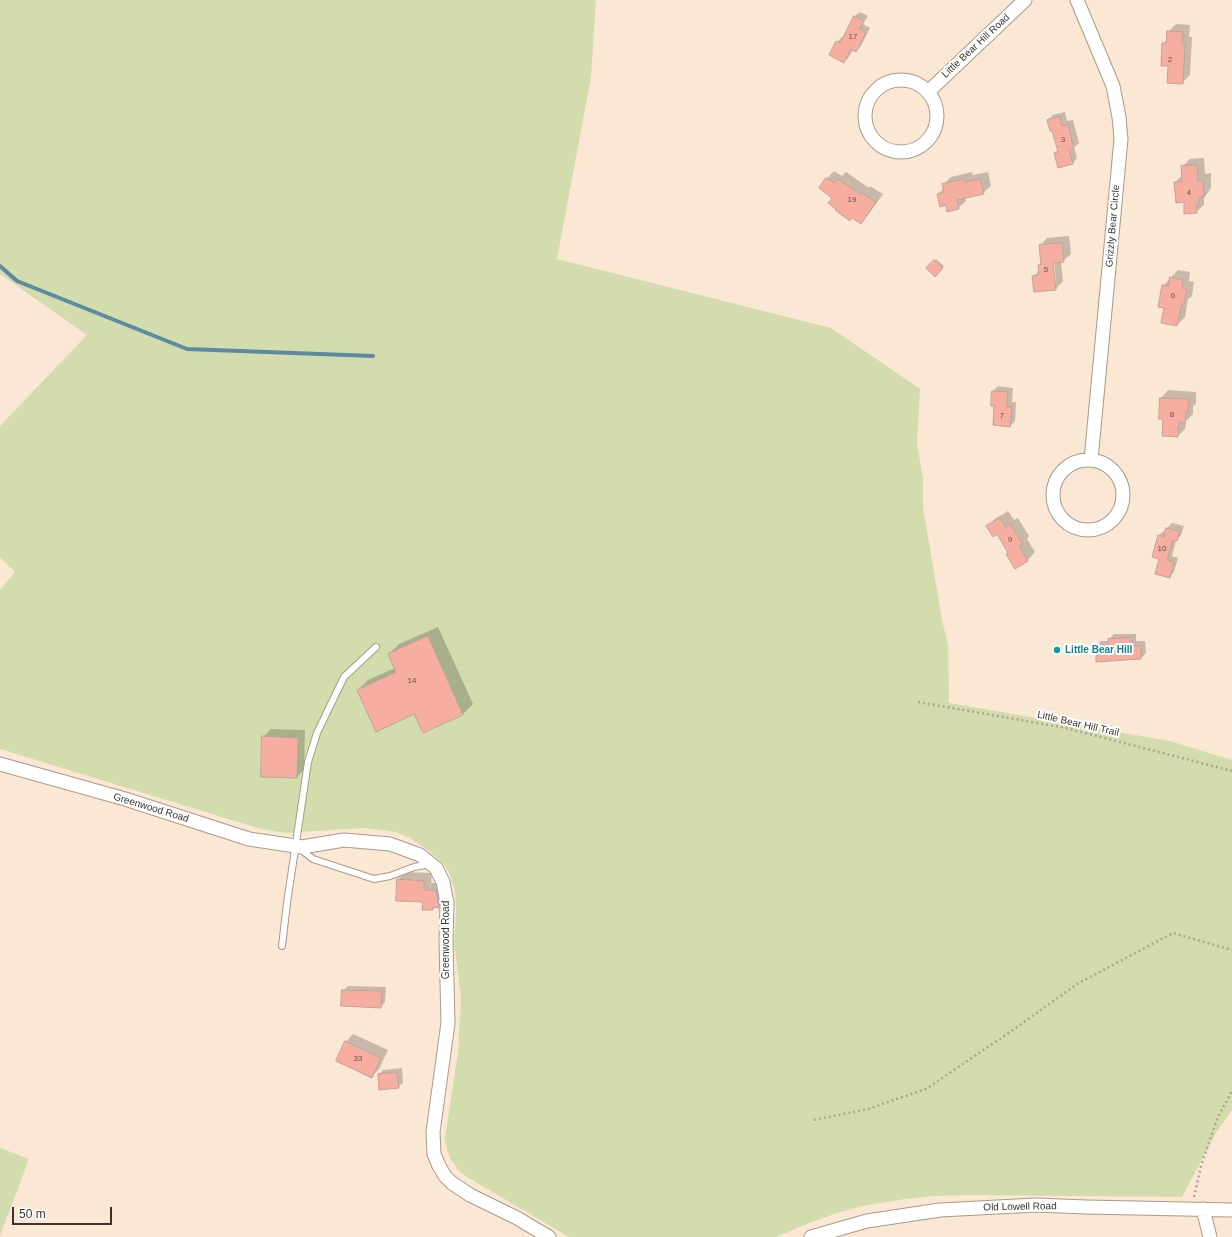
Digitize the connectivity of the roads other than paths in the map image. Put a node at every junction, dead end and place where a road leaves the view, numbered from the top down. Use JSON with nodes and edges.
{"nodes":[{"id":1,"x":1025,"y":0,"type":"edge"},
{"id":2,"x":1077,"y":0,"type":"edge"},
{"id":3,"x":928,"y":92,"type":"junction"},
{"id":4,"x":1092,"y":460,"type":"junction"},
{"id":5,"x":376,"y":647,"type":"dead end"},
{"id":6,"x":0,"y":764,"type":"edge"},
{"id":7,"x":296,"y":846,"type":"junction"},
{"id":8,"x":431,"y":864,"type":"junction"},
{"id":9,"x":282,"y":946,"type":"dead end"},
{"id":10,"x":1197,"y":1209,"type":"junction"},
{"id":11,"x":1232,"y":1210,"type":"edge"},
{"id":12,"x":549,"y":1237,"type":"edge"},
{"id":13,"x":811,"y":1237,"type":"edge"},
{"id":14,"x":1210,"y":1237,"type":"edge"}],
"edges":[{"from":1,"to":3,"type":"street","name":"Little Bear Hill Road"},
{"from":2,"to":4,"type":"street","name":"Grizzly Bear Circle"},
{"from":3,"to":3,"type":"street"},
{"from":4,"to":4,"type":"street"},
{"from":5,"to":7,"type":"lane"},
{"from":6,"to":7,"type":"street","name":"Greenwood Road"},
{"from":7,"to":8,"type":"street","name":"Greenwood Road"},
{"from":7,"to":8,"type":"lane"},
{"from":7,"to":9,"type":"lane"},
{"from":8,"to":12,"type":"street","name":"Greenwood Road"},
{"from":10,"to":11,"type":"street","name":"Old Lowell Road"},
{"from":10,"to":13,"type":"street","name":"Old Lowell Road"},
{"from":10,"to":14,"type":"street"}]}
